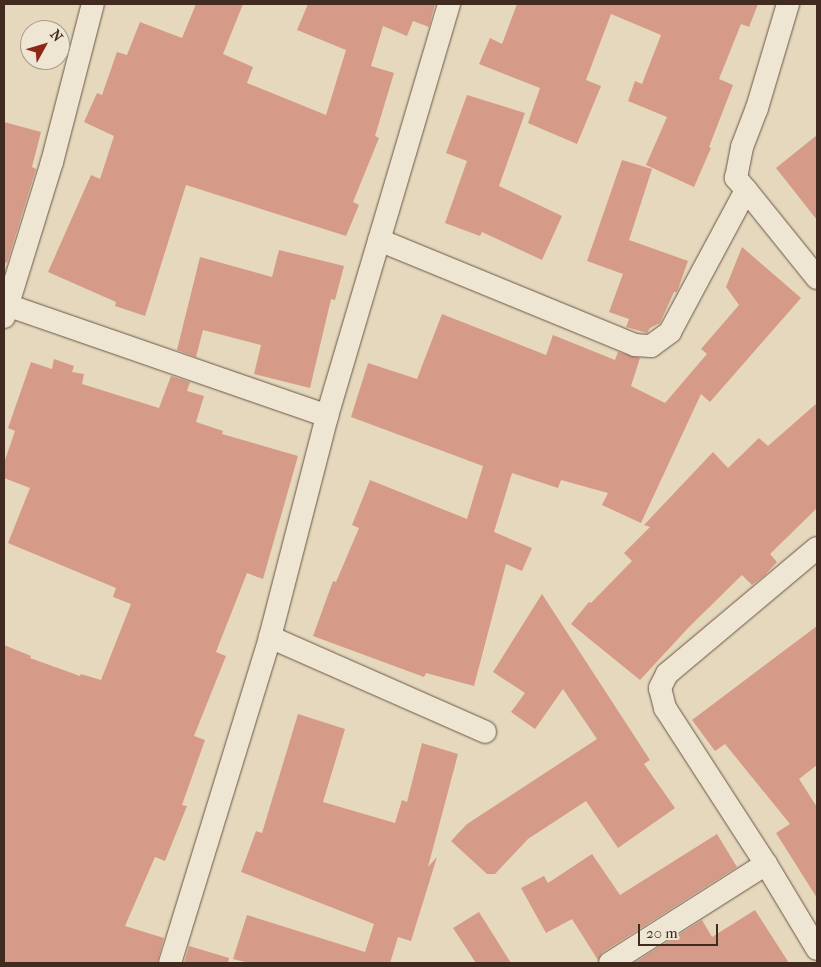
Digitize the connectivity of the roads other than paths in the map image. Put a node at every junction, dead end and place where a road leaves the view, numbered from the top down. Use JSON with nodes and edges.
{"nodes":[{"id":1,"x":93,"y":4,"type":"edge"},
{"id":2,"x":449,"y":4,"type":"edge"},
{"id":3,"x":788,"y":4,"type":"edge"},
{"id":4,"x":746,"y":190,"type":"junction"},
{"id":5,"x":379,"y":240,"type":"junction"},
{"id":6,"x":817,"y":278,"type":"edge"},
{"id":7,"x":5,"y":309,"type":"edge"},
{"id":8,"x":327,"y":416,"type":"junction"},
{"id":9,"x":817,"y":548,"type":"edge"},
{"id":10,"x":270,"y":636,"type":"junction"},
{"id":11,"x":485,"y":732,"type":"dead end"},
{"id":12,"x":766,"y":864,"type":"junction"},
{"id":13,"x":817,"y":949,"type":"edge"},
{"id":14,"x":170,"y":963,"type":"edge"},
{"id":15,"x":610,"y":963,"type":"edge"}],
"edges":[{"from":1,"to":7,"type":"street"},
{"from":2,"to":5,"type":"street"},
{"from":3,"to":4,"type":"street"},
{"from":4,"to":5,"type":"street"},
{"from":4,"to":6,"type":"street"},
{"from":5,"to":8,"type":"street"},
{"from":7,"to":8,"type":"street"},
{"from":8,"to":10,"type":"street"},
{"from":9,"to":12,"type":"street"},
{"from":10,"to":11,"type":"street"},
{"from":10,"to":14,"type":"street"},
{"from":12,"to":13,"type":"street"},
{"from":12,"to":15,"type":"street"}]}
